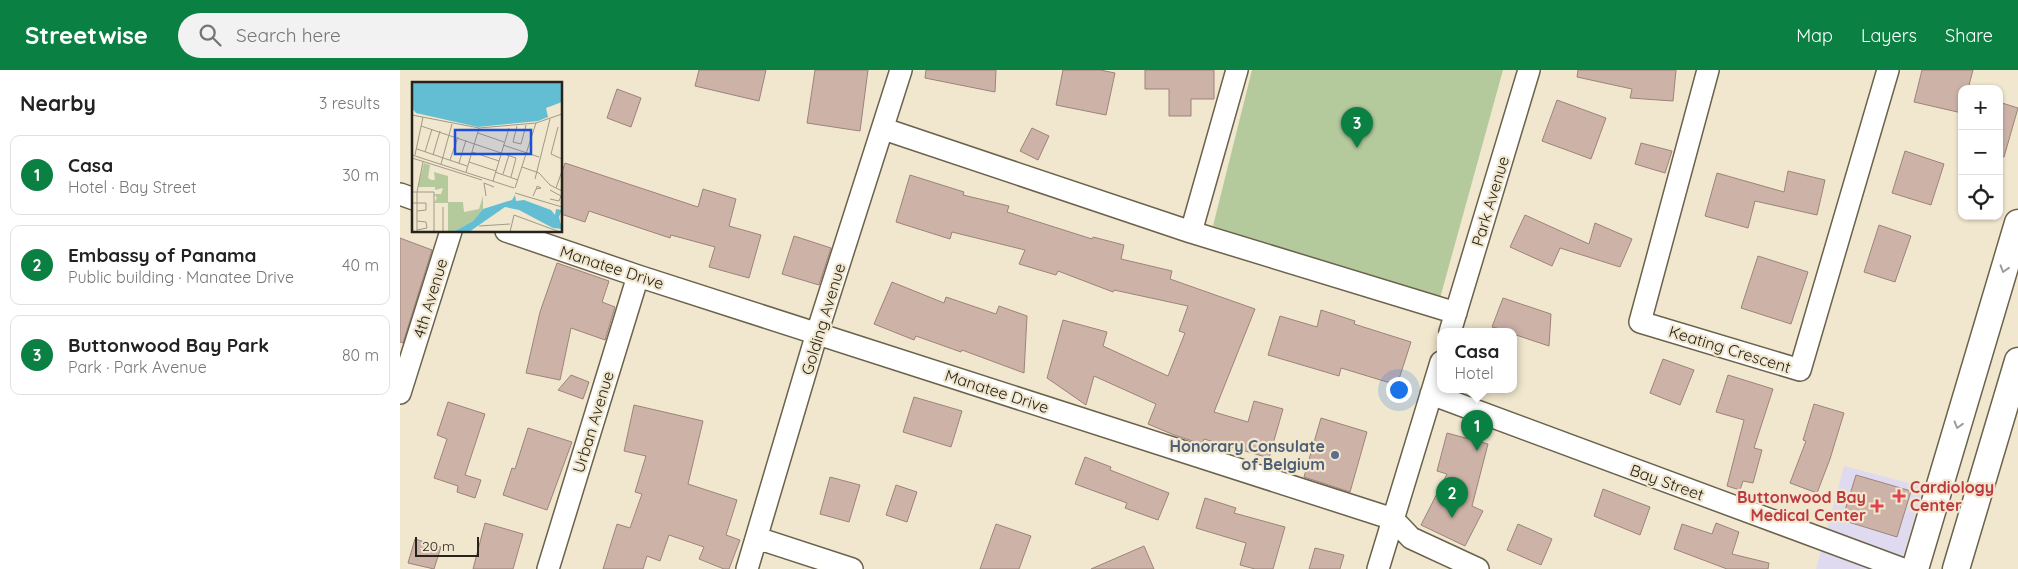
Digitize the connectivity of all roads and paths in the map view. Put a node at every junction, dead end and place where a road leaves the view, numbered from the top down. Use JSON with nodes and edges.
{"nodes":[{"id":1,"x":901,"y":70,"type":"edge"},
{"id":2,"x":1237,"y":70,"type":"edge"},
{"id":3,"x":1529,"y":70,"type":"edge"},
{"id":4,"x":1708,"y":70,"type":"edge"},
{"id":5,"x":1888,"y":70,"type":"edge"},
{"id":6,"x":884,"y":129,"type":"junction"},
{"id":7,"x":400,"y":194,"type":"edge"},
{"id":8,"x":412,"y":198,"type":"edge"},
{"id":9,"x":2018,"y":223,"type":"edge"},
{"id":10,"x":450,"y":232,"type":"edge"},
{"id":11,"x":509,"y":232,"type":"edge"},
{"id":12,"x":1191,"y":232,"type":"junction"},
{"id":13,"x":638,"y":276,"type":"junction"},
{"id":14,"x":1453,"y":323,"type":"edge"},
{"id":15,"x":818,"y":333,"type":"junction"},
{"id":16,"x":2018,"y":361,"type":"edge"},
{"id":17,"x":1437,"y":375,"type":"edge"},
{"id":18,"x":400,"y":393,"type":"edge"},
{"id":19,"x":1431,"y":394,"type":"junction"},
{"id":20,"x":1393,"y":519,"type":"junction"},
{"id":21,"x":756,"y":538,"type":"junction"},
{"id":22,"x":548,"y":569,"type":"edge"},
{"id":23,"x":747,"y":569,"type":"edge"},
{"id":24,"x":852,"y":569,"type":"edge"},
{"id":25,"x":1378,"y":569,"type":"edge"},
{"id":26,"x":1478,"y":569,"type":"edge"},
{"id":27,"x":1903,"y":569,"type":"edge"},
{"id":28,"x":1915,"y":569,"type":"edge"},
{"id":29,"x":1956,"y":569,"type":"edge"}],
"edges":[{"from":1,"to":6,"type":"street","name":"Golding Avenue"},
{"from":2,"to":12,"type":"street"},
{"from":3,"to":14,"type":"street","name":"Park Avenue"},
{"from":4,"to":5,"type":"street","name":"Keating Crescent"},
{"from":6,"to":12,"type":"street"},
{"from":6,"to":15,"type":"street","name":"Golding Avenue"},
{"from":7,"to":8,"type":"street"},
{"from":9,"to":28,"type":"street","one_way":true},
{"from":10,"to":18,"type":"street","name":"4th Avenue"},
{"from":11,"to":13,"type":"street","name":"Manatee Drive"},
{"from":12,"to":14,"type":"street"},
{"from":13,"to":15,"type":"street","name":"Manatee Drive"},
{"from":13,"to":22,"type":"street","name":"Urban Avenue"},
{"from":15,"to":20,"type":"street","name":"Manatee Drive"},
{"from":15,"to":21,"type":"street","name":"Golding Avenue"},
{"from":16,"to":29,"type":"street"},
{"from":17,"to":19,"type":"street"},
{"from":19,"to":20,"type":"street"},
{"from":19,"to":27,"type":"street","name":"Bay Street"},
{"from":20,"to":25,"type":"street"},
{"from":20,"to":26,"type":"street","name":"Manatee Drive"},
{"from":21,"to":23,"type":"street","name":"Golding Avenue"},
{"from":21,"to":24,"type":"street"}]}
